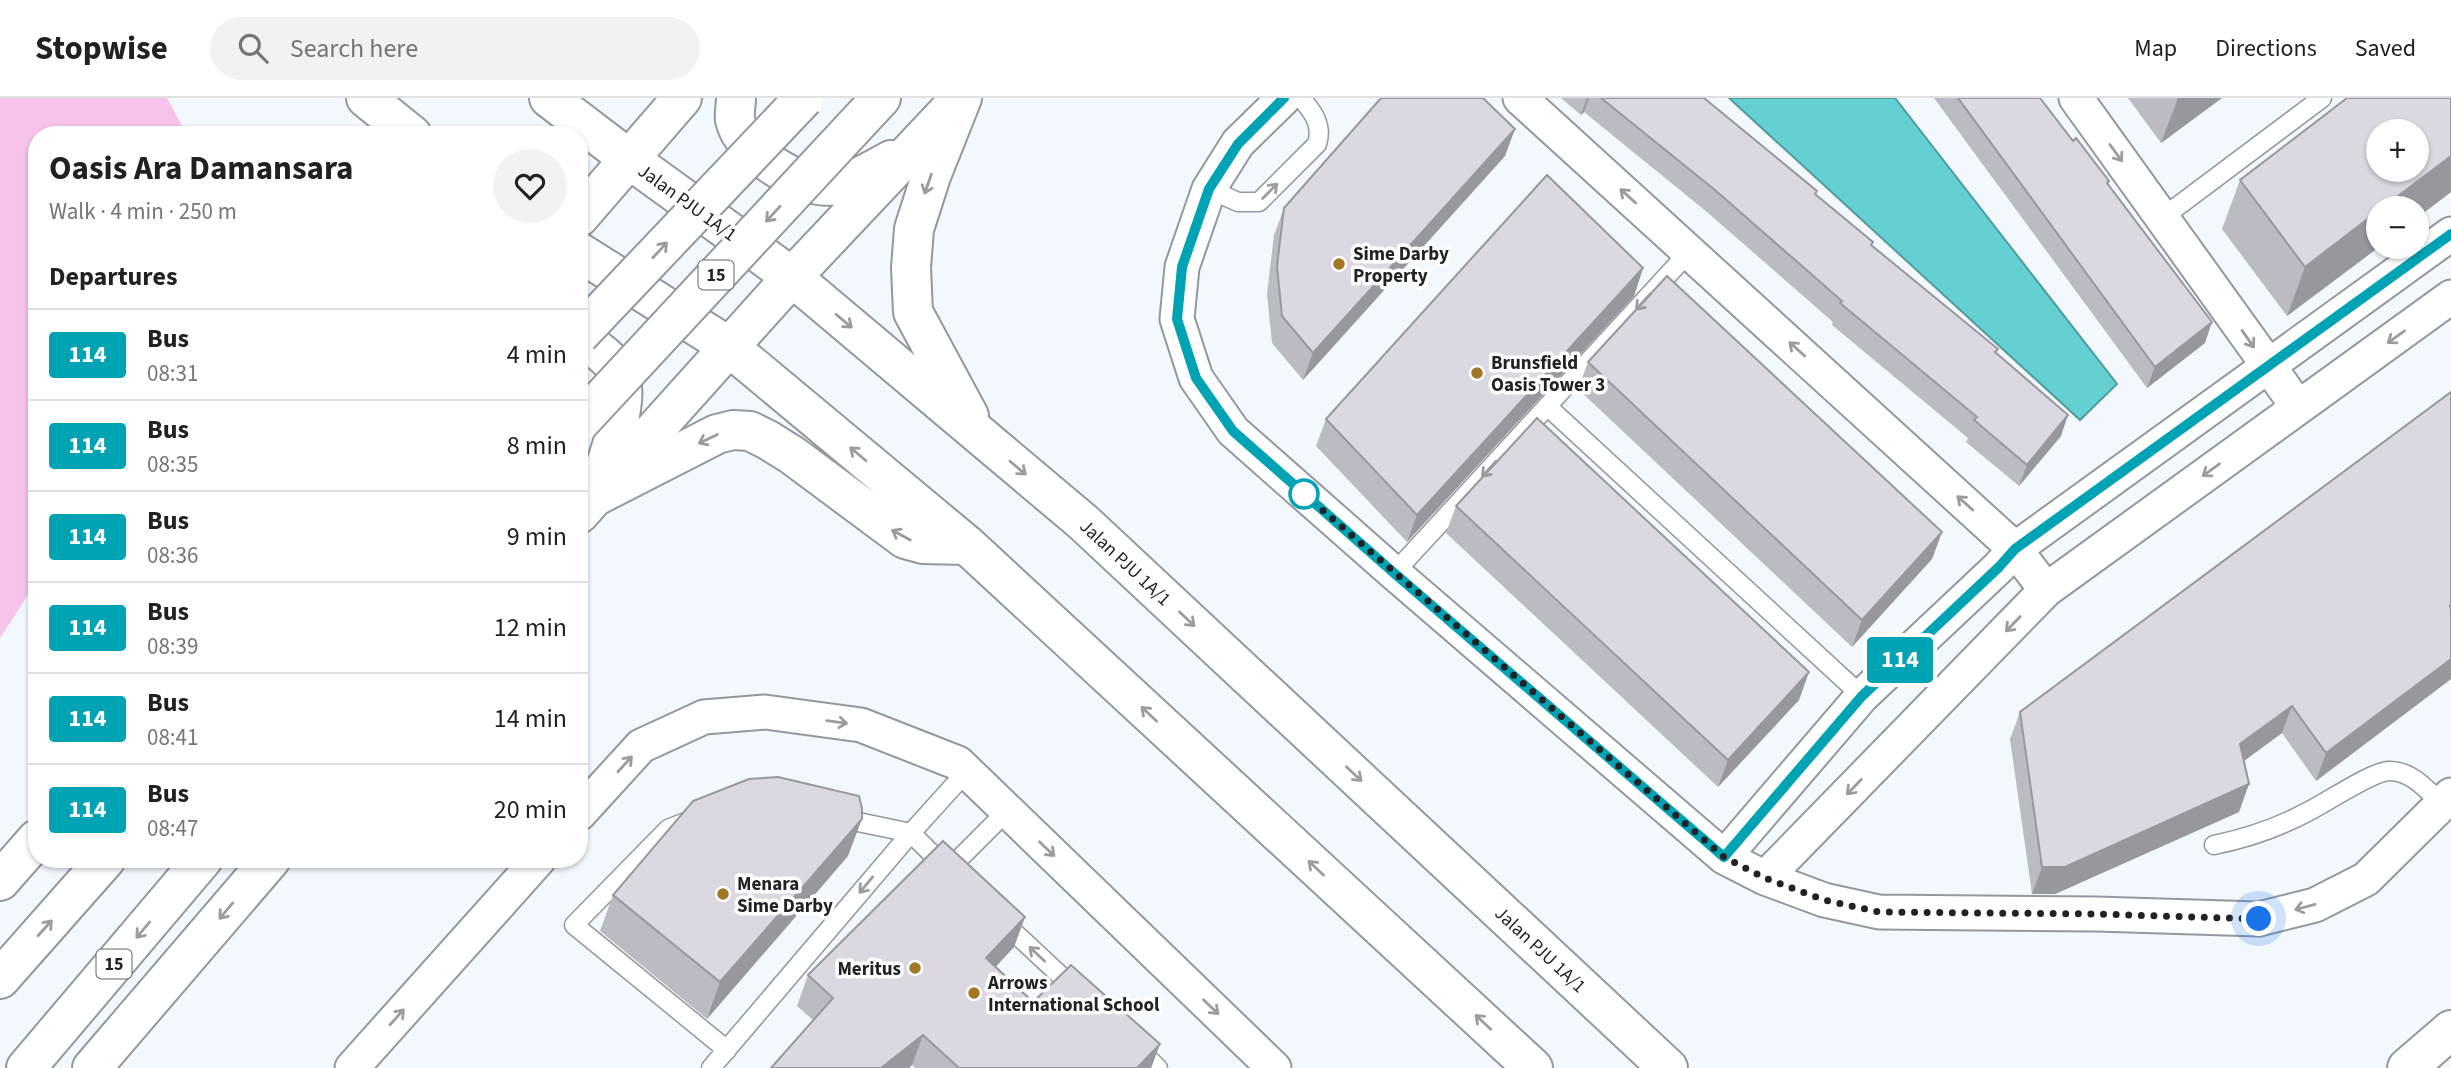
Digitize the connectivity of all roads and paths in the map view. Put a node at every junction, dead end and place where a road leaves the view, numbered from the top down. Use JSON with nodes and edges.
{"nodes":[{"id":1,"x":366,"y":98,"type":"edge"},
{"id":2,"x":549,"y":98,"type":"edge"},
{"id":3,"x":682,"y":98,"type":"edge"},
{"id":4,"x":736,"y":98,"type":"edge"},
{"id":5,"x":804,"y":98,"type":"edge"},
{"id":6,"x":881,"y":98,"type":"edge"},
{"id":7,"x":962,"y":98,"type":"edge"},
{"id":8,"x":1284,"y":98,"type":"edge"},
{"id":9,"x":1301,"y":98,"type":"edge"},
{"id":10,"x":1520,"y":98,"type":"edge"},
{"id":11,"x":2076,"y":98,"type":"edge"},
{"id":12,"x":2322,"y":98,"type":"edge"},
{"id":13,"x":401,"y":126,"type":"edge"},
{"id":14,"x":586,"y":126,"type":"edge"},
{"id":15,"x":588,"y":128,"type":"edge"},
{"id":16,"x":914,"y":148,"type":"junction"},
{"id":17,"x":629,"y":159,"type":"junction"},
{"id":18,"x":1209,"y":189,"type":"junction"},
{"id":19,"x":588,"y":206,"type":"edge"},
{"id":20,"x":2162,"y":218,"type":"junction"},
{"id":21,"x":2451,"y":234,"type":"edge"},
{"id":22,"x":1689,"y":252,"type":"junction"},
{"id":23,"x":588,"y":258,"type":"edge"},
{"id":24,"x":792,"y":277,"type":"junction"},
{"id":25,"x":2451,"y":296,"type":"edge"},
{"id":26,"x":588,"y":326,"type":"edge"},
{"id":27,"x":588,"y":343,"type":"edge"},
{"id":28,"x":728,"y":346,"type":"junction"},
{"id":29,"x":2267,"y":367,"type":"junction"},
{"id":30,"x":1548,"y":406,"type":"junction"},
{"id":31,"x":2298,"y":407,"type":"junction"},
{"id":32,"x":588,"y":413,"type":"edge"},
{"id":33,"x":979,"y":435,"type":"junction"},
{"id":34,"x":588,"y":503,"type":"edge"},
{"id":35,"x":588,"y":504,"type":"edge"},
{"id":36,"x":588,"y":504,"type":"edge"},
{"id":37,"x":967,"y":545,"type":"junction"},
{"id":38,"x":2015,"y":549,"type":"junction"},
{"id":39,"x":1394,"y":573,"type":"junction"},
{"id":40,"x":2046,"y":590,"type":"junction"},
{"id":41,"x":1862,"y":696,"type":"junction"},
{"id":42,"x":967,"y":771,"type":"junction"},
{"id":43,"x":2447,"y":800,"type":"edge"},
{"id":44,"x":588,"y":804,"type":"edge"},
{"id":45,"x":1007,"y":811,"type":"junction"},
{"id":46,"x":815,"y":813,"type":"edge"},
{"id":47,"x":702,"y":816,"type":"edge"},
{"id":48,"x":911,"y":833,"type":"junction"},
{"id":49,"x":2214,"y":845,"type":"dead end"},
{"id":50,"x":28,"y":849,"type":"edge"},
{"id":51,"x":1724,"y":857,"type":"junction"},
{"id":52,"x":98,"y":868,"type":"edge"},
{"id":53,"x":195,"y":868,"type":"edge"},
{"id":54,"x":263,"y":868,"type":"edge"},
{"id":55,"x":531,"y":868,"type":"edge"},
{"id":56,"x":1765,"y":878,"type":"junction"},
{"id":57,"x":0,"y":881,"type":"edge"},
{"id":58,"x":988,"y":908,"type":"edge"},
{"id":59,"x":0,"y":979,"type":"edge"},
{"id":60,"x":1088,"y":1002,"type":"edge"},
{"id":61,"x":2451,"y":1030,"type":"edge"},
{"id":62,"x":1128,"y":1040,"type":"edge"},
{"id":63,"x":727,"y":1049,"type":"junction"},
{"id":64,"x":1270,"y":1067,"type":"edge"},
{"id":65,"x":26,"y":1068,"type":"edge"},
{"id":66,"x":92,"y":1068,"type":"edge"},
{"id":67,"x":352,"y":1068,"type":"edge"},
{"id":68,"x":711,"y":1068,"type":"edge"},
{"id":69,"x":1158,"y":1068,"type":"edge"},
{"id":70,"x":1534,"y":1068,"type":"edge"},
{"id":71,"x":1668,"y":1068,"type":"edge"},
{"id":72,"x":2407,"y":1068,"type":"edge"}],
"edges":[{"from":1,"to":13,"type":"main road"},
{"from":2,"to":14,"type":"main road","name":"Jalan PJU 1A/1"},
{"from":3,"to":17,"type":"main road"},
{"from":4,"to":16,"type":"main road"},
{"from":26,"to":5,"type":"main road","one_way":true,"bridge":true},
{"from":6,"to":32,"type":"main road","number":"15","one_way":true,"bridge":true},
{"from":7,"to":16,"type":"main road"},
{"from":7,"to":33,"type":"main road","one_way":true},
{"from":8,"to":18,"type":"street"},
{"from":18,"to":9,"type":"lane","one_way":true},
{"from":22,"to":10,"type":"street","one_way":true},
{"from":11,"to":20,"type":"street","one_way":true},
{"from":12,"to":20,"type":"lane"},
{"from":15,"to":17,"type":"main road","name":"Jalan PJU 1A/1"},
{"from":16,"to":24,"type":"main road"},
{"from":17,"to":19,"type":"main road"},
{"from":17,"to":24,"type":"main road","name":"Jalan PJU 1A/1"},
{"from":18,"to":39,"type":"street"},
{"from":20,"to":29,"type":"street","one_way":true},
{"from":21,"to":29,"type":"street"},
{"from":22,"to":30,"type":"lane","one_way":true},
{"from":38,"to":22,"type":"street","one_way":true},
{"from":23,"to":28,"type":"main road"},
{"from":24,"to":28,"type":"main road"},
{"from":24,"to":33,"type":"main road","name":"Jalan PJU 1A/1","one_way":true},
{"from":25,"to":31,"type":"street","one_way":true},
{"from":27,"to":34,"type":"main road"},
{"from":28,"to":35,"type":"main road"},
{"from":37,"to":28,"type":"main road","one_way":true},
{"from":29,"to":31,"type":"street"},
{"from":29,"to":38,"type":"street"},
{"from":30,"to":39,"type":"lane","one_way":true},
{"from":30,"to":41,"type":"lane"},
{"from":31,"to":40,"type":"street","one_way":true},
{"from":33,"to":71,"type":"main road","name":"Jalan PJU 1A/1","one_way":true},
{"from":37,"to":36,"type":"main road","one_way":true},
{"from":70,"to":37,"type":"main road","one_way":true},
{"from":38,"to":40,"type":"street"},
{"from":38,"to":41,"type":"street"},
{"from":39,"to":51,"type":"street"},
{"from":40,"to":56,"type":"street","one_way":true},
{"from":41,"to":51,"type":"street"},
{"from":44,"to":42,"type":"street","one_way":true},
{"from":42,"to":45,"type":"street"},
{"from":42,"to":48,"type":"lane"},
{"from":43,"to":49,"type":"lane"},
{"from":43,"to":56,"type":"street","one_way":true},
{"from":45,"to":48,"type":"lane"},
{"from":45,"to":64,"type":"street","one_way":true},
{"from":46,"to":48,"type":"lane"},
{"from":47,"to":63,"type":"lane"},
{"from":48,"to":63,"type":"lane","one_way":true},
{"from":50,"to":57,"type":"main road"},
{"from":51,"to":56,"type":"street"},
{"from":59,"to":52,"type":"main road","one_way":true},
{"from":53,"to":65,"type":"main road","number":"15","one_way":true},
{"from":54,"to":66,"type":"main road","one_way":true},
{"from":67,"to":55,"type":"street","one_way":true},
{"from":60,"to":58,"type":"lane","one_way":true},
{"from":61,"to":72,"type":"main road"},
{"from":62,"to":69,"type":"lane"},
{"from":63,"to":68,"type":"lane"}]}
